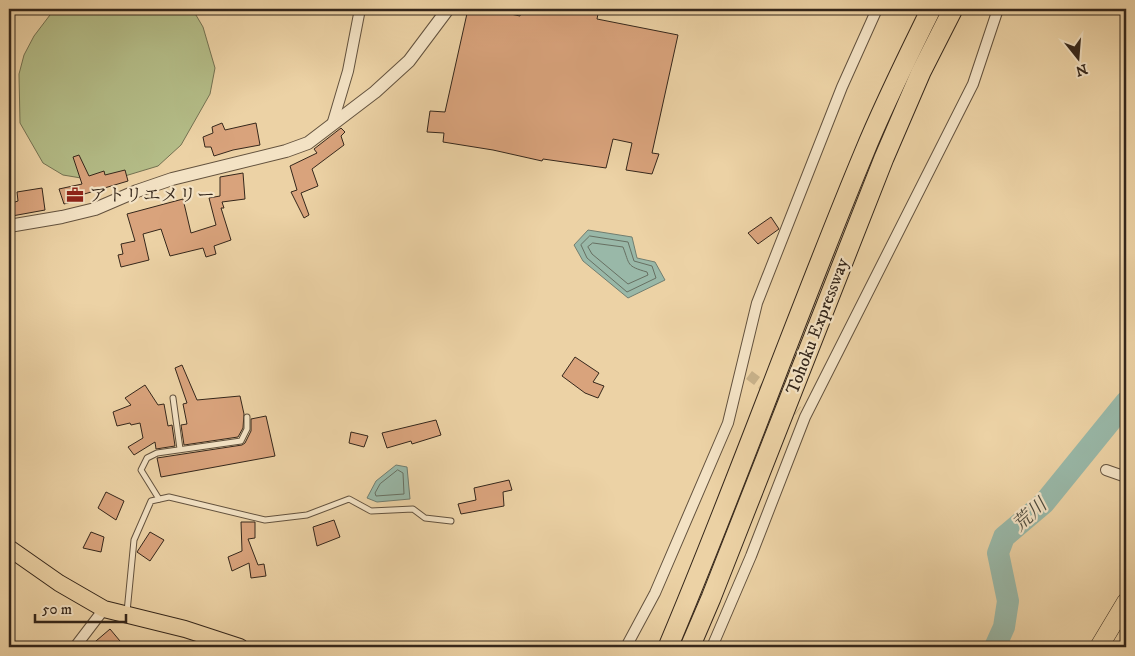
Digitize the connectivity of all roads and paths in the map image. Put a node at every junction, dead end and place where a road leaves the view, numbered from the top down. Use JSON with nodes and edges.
{"nodes":[{"id":1,"x":360,"y":9,"type":"edge"},
{"id":2,"x":448,"y":9,"type":"edge"},
{"id":3,"x":877,"y":9,"type":"edge"},
{"id":4,"x":931,"y":9,"type":"edge"},
{"id":5,"x":953,"y":9,"type":"edge"},
{"id":6,"x":998,"y":9,"type":"edge"},
{"id":7,"x":332,"y":125,"type":"junction"},
{"id":8,"x":9,"y":226,"type":"edge"},
{"id":9,"x":173,"y":398,"type":"dead end"},
{"id":10,"x":248,"y":417,"type":"dead end"},
{"id":11,"x":180,"y":450,"type":"junction"},
{"id":12,"x":1106,"y":470,"type":"dead end"},
{"id":13,"x":1126,"y":477,"type":"edge"},
{"id":14,"x":158,"y":499,"type":"junction"},
{"id":15,"x":451,"y":521,"type":"dead end"},
{"id":16,"x":9,"y":548,"type":"edge"},
{"id":17,"x":1126,"y":602,"type":"edge"},
{"id":18,"x":104,"y":608,"type":"junction"},
{"id":19,"x":126,"y":614,"type":"junction"},
{"id":20,"x":75,"y":647,"type":"edge"},
{"id":21,"x":240,"y":647,"type":"edge"},
{"id":22,"x":626,"y":647,"type":"edge"},
{"id":23,"x":668,"y":647,"type":"edge"},
{"id":24,"x":690,"y":647,"type":"edge"},
{"id":25,"x":712,"y":647,"type":"edge"},
{"id":26,"x":1099,"y":647,"type":"edge"}],
"edges":[{"from":1,"to":7,"type":"street"},
{"from":2,"to":7,"type":"street"},
{"from":3,"to":22,"type":"street"},
{"from":4,"to":23,"type":"highway","name":"Tohoku Expressway"},
{"from":5,"to":24,"type":"highway","name":"Tohoku Expressway"},
{"from":6,"to":25,"type":"street"},
{"from":7,"to":8,"type":"street"},
{"from":9,"to":11,"type":"lane"},
{"from":10,"to":11,"type":"lane"},
{"from":11,"to":14,"type":"lane"},
{"from":12,"to":13,"type":"street"},
{"from":14,"to":15,"type":"lane"},
{"from":14,"to":19,"type":"lane"},
{"from":16,"to":18,"type":"main road"},
{"from":17,"to":26,"type":"highway"},
{"from":18,"to":19,"type":"main road"},
{"from":18,"to":20,"type":"street"},
{"from":19,"to":21,"type":"main road"}]}
